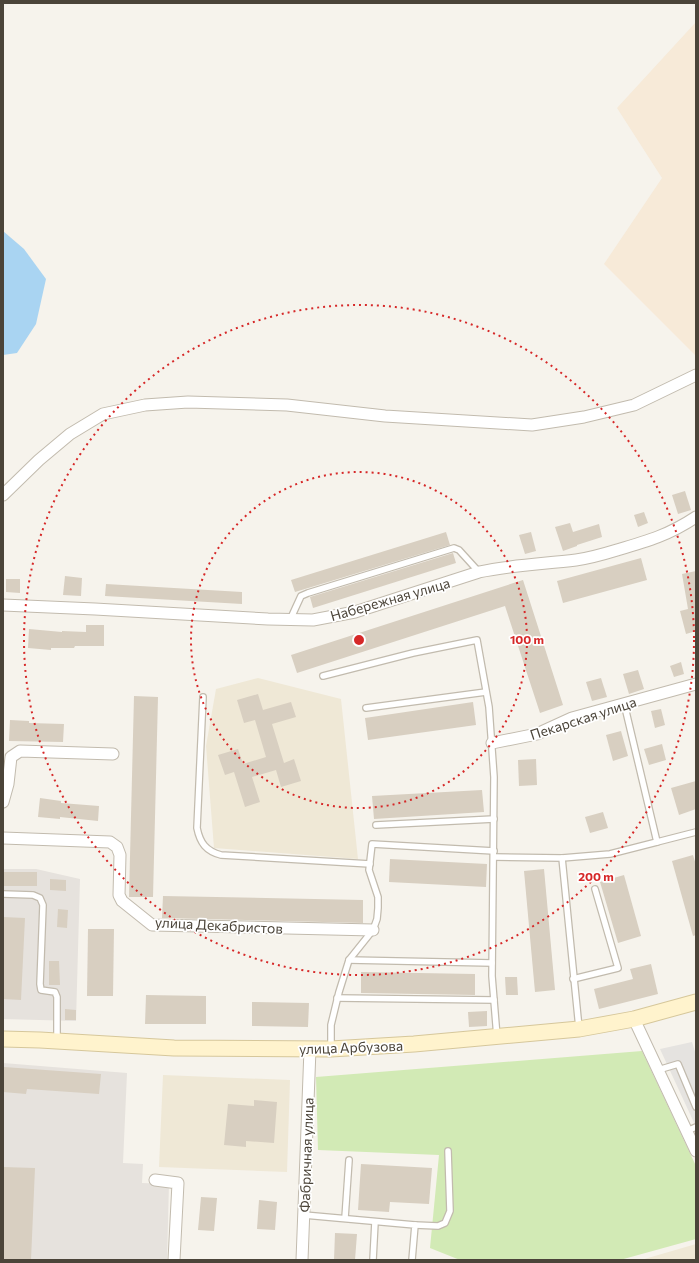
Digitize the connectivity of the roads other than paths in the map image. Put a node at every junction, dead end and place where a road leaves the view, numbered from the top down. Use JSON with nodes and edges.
{"nodes":[{"id":1,"x":696,"y":375,"type":"edge"},
{"id":2,"x":3,"y":495,"type":"edge"},
{"id":3,"x":696,"y":517,"type":"edge"},
{"id":4,"x":479,"y":572,"type":"junction"},
{"id":5,"x":3,"y":605,"type":"edge"},
{"id":6,"x":290,"y":620,"type":"junction"},
{"id":7,"x":323,"y":676,"type":"dead end"},
{"id":8,"x":696,"y":684,"type":"edge"},
{"id":9,"x":486,"y":692,"type":"junction"},
{"id":10,"x":203,"y":697,"type":"dead end"},
{"id":11,"x":624,"y":703,"type":"junction"},
{"id":12,"x":366,"y":708,"type":"dead end"},
{"id":13,"x":492,"y":743,"type":"junction"},
{"id":14,"x":113,"y":754,"type":"dead end"},
{"id":15,"x":3,"y":802,"type":"edge"},
{"id":16,"x":494,"y":819,"type":"junction"},
{"id":17,"x":376,"y":825,"type":"dead end"},
{"id":18,"x":696,"y":832,"type":"edge"},
{"id":19,"x":3,"y":838,"type":"edge"},
{"id":20,"x":657,"y":842,"type":"junction"},
{"id":21,"x":494,"y":854,"type":"junction"},
{"id":22,"x":562,"y":858,"type":"junction"},
{"id":23,"x":370,"y":864,"type":"junction"},
{"id":24,"x":595,"y":889,"type":"dead end"},
{"id":25,"x":3,"y":894,"type":"edge"},
{"id":26,"x":373,"y":930,"type":"junction"},
{"id":27,"x":349,"y":960,"type":"junction"},
{"id":28,"x":492,"y":963,"type":"junction"},
{"id":29,"x":573,"y":979,"type":"junction"},
{"id":30,"x":337,"y":998,"type":"junction"},
{"id":31,"x":494,"y":1000,"type":"junction"},
{"id":32,"x":696,"y":1002,"type":"edge"},
{"id":33,"x":634,"y":1019,"type":"junction"},
{"id":34,"x":579,"y":1029,"type":"junction"},
{"id":35,"x":497,"y":1037,"type":"junction"},
{"id":36,"x":3,"y":1039,"type":"edge"},
{"id":37,"x":57,"y":1041,"type":"junction"},
{"id":38,"x":310,"y":1049,"type":"junction"},
{"id":39,"x":331,"y":1049,"type":"junction"},
{"id":40,"x":658,"y":1070,"type":"junction"},
{"id":41,"x":696,"y":1107,"type":"edge"},
{"id":42,"x":691,"y":1129,"type":"edge"},
{"id":43,"x":448,"y":1151,"type":"dead end"},
{"id":44,"x":696,"y":1151,"type":"edge"},
{"id":45,"x":349,"y":1160,"type":"dead end"},
{"id":46,"x":155,"y":1180,"type":"dead end"},
{"id":47,"x":304,"y":1214,"type":"junction"},
{"id":48,"x":345,"y":1218,"type":"junction"},
{"id":49,"x":375,"y":1222,"type":"junction"},
{"id":50,"x":415,"y":1225,"type":"junction"},
{"id":51,"x":174,"y":1260,"type":"edge"},
{"id":52,"x":302,"y":1260,"type":"edge"},
{"id":53,"x":373,"y":1260,"type":"edge"},
{"id":54,"x":412,"y":1260,"type":"edge"}],
"edges":[{"from":1,"to":2,"type":"street"},
{"from":3,"to":4,"type":"street","name":"Набережная улица"},
{"from":4,"to":6,"type":"street","name":"Набережная улица"},
{"from":4,"to":6,"type":"lane"},
{"from":5,"to":6,"type":"street","name":"Набережная улица"},
{"from":7,"to":9,"type":"lane"},
{"from":8,"to":11,"type":"street","name":"Пекарская улица"},
{"from":9,"to":12,"type":"lane"},
{"from":9,"to":13,"type":"lane"},
{"from":10,"to":23,"type":"lane"},
{"from":11,"to":13,"type":"street","name":"Пекарская улица"},
{"from":11,"to":20,"type":"lane"},
{"from":13,"to":16,"type":"lane"},
{"from":14,"to":15,"type":"street"},
{"from":16,"to":17,"type":"lane"},
{"from":16,"to":21,"type":"lane"},
{"from":18,"to":20,"type":"lane"},
{"from":19,"to":26,"type":"street","name":"улица Декабристов"},
{"from":20,"to":22,"type":"lane"},
{"from":21,"to":22,"type":"lane"},
{"from":21,"to":23,"type":"lane"},
{"from":21,"to":28,"type":"lane"},
{"from":22,"to":29,"type":"lane"},
{"from":23,"to":26,"type":"lane"},
{"from":24,"to":29,"type":"lane"},
{"from":25,"to":37,"type":"lane"},
{"from":26,"to":27,"type":"lane"},
{"from":27,"to":28,"type":"lane"},
{"from":27,"to":30,"type":"lane"},
{"from":28,"to":31,"type":"lane"},
{"from":29,"to":34,"type":"lane"},
{"from":30,"to":31,"type":"lane"},
{"from":30,"to":39,"type":"lane"},
{"from":31,"to":35,"type":"lane"},
{"from":32,"to":33,"type":"street","name":"улица Арбузова"},
{"from":33,"to":34,"type":"street","name":"улица Арбузова"},
{"from":33,"to":40,"type":"street"},
{"from":34,"to":35,"type":"street","name":"улица Арбузова"},
{"from":35,"to":39,"type":"street","name":"улица Арбузова"},
{"from":36,"to":37,"type":"street","name":"улица Арбузова"},
{"from":37,"to":38,"type":"street","name":"улица Арбузова"},
{"from":38,"to":39,"type":"street","name":"улица Арбузова"},
{"from":38,"to":47,"type":"street","name":"Фабричная улица"},
{"from":40,"to":41,"type":"lane"},
{"from":40,"to":42,"type":"street"},
{"from":42,"to":44,"type":"street"},
{"from":43,"to":50,"type":"lane"},
{"from":45,"to":48,"type":"lane"},
{"from":46,"to":51,"type":"street"},
{"from":47,"to":48,"type":"lane"},
{"from":47,"to":52,"type":"street","name":"Фабричная улица"},
{"from":48,"to":49,"type":"lane"},
{"from":49,"to":50,"type":"lane"},
{"from":49,"to":53,"type":"lane"},
{"from":50,"to":54,"type":"lane"}]}
